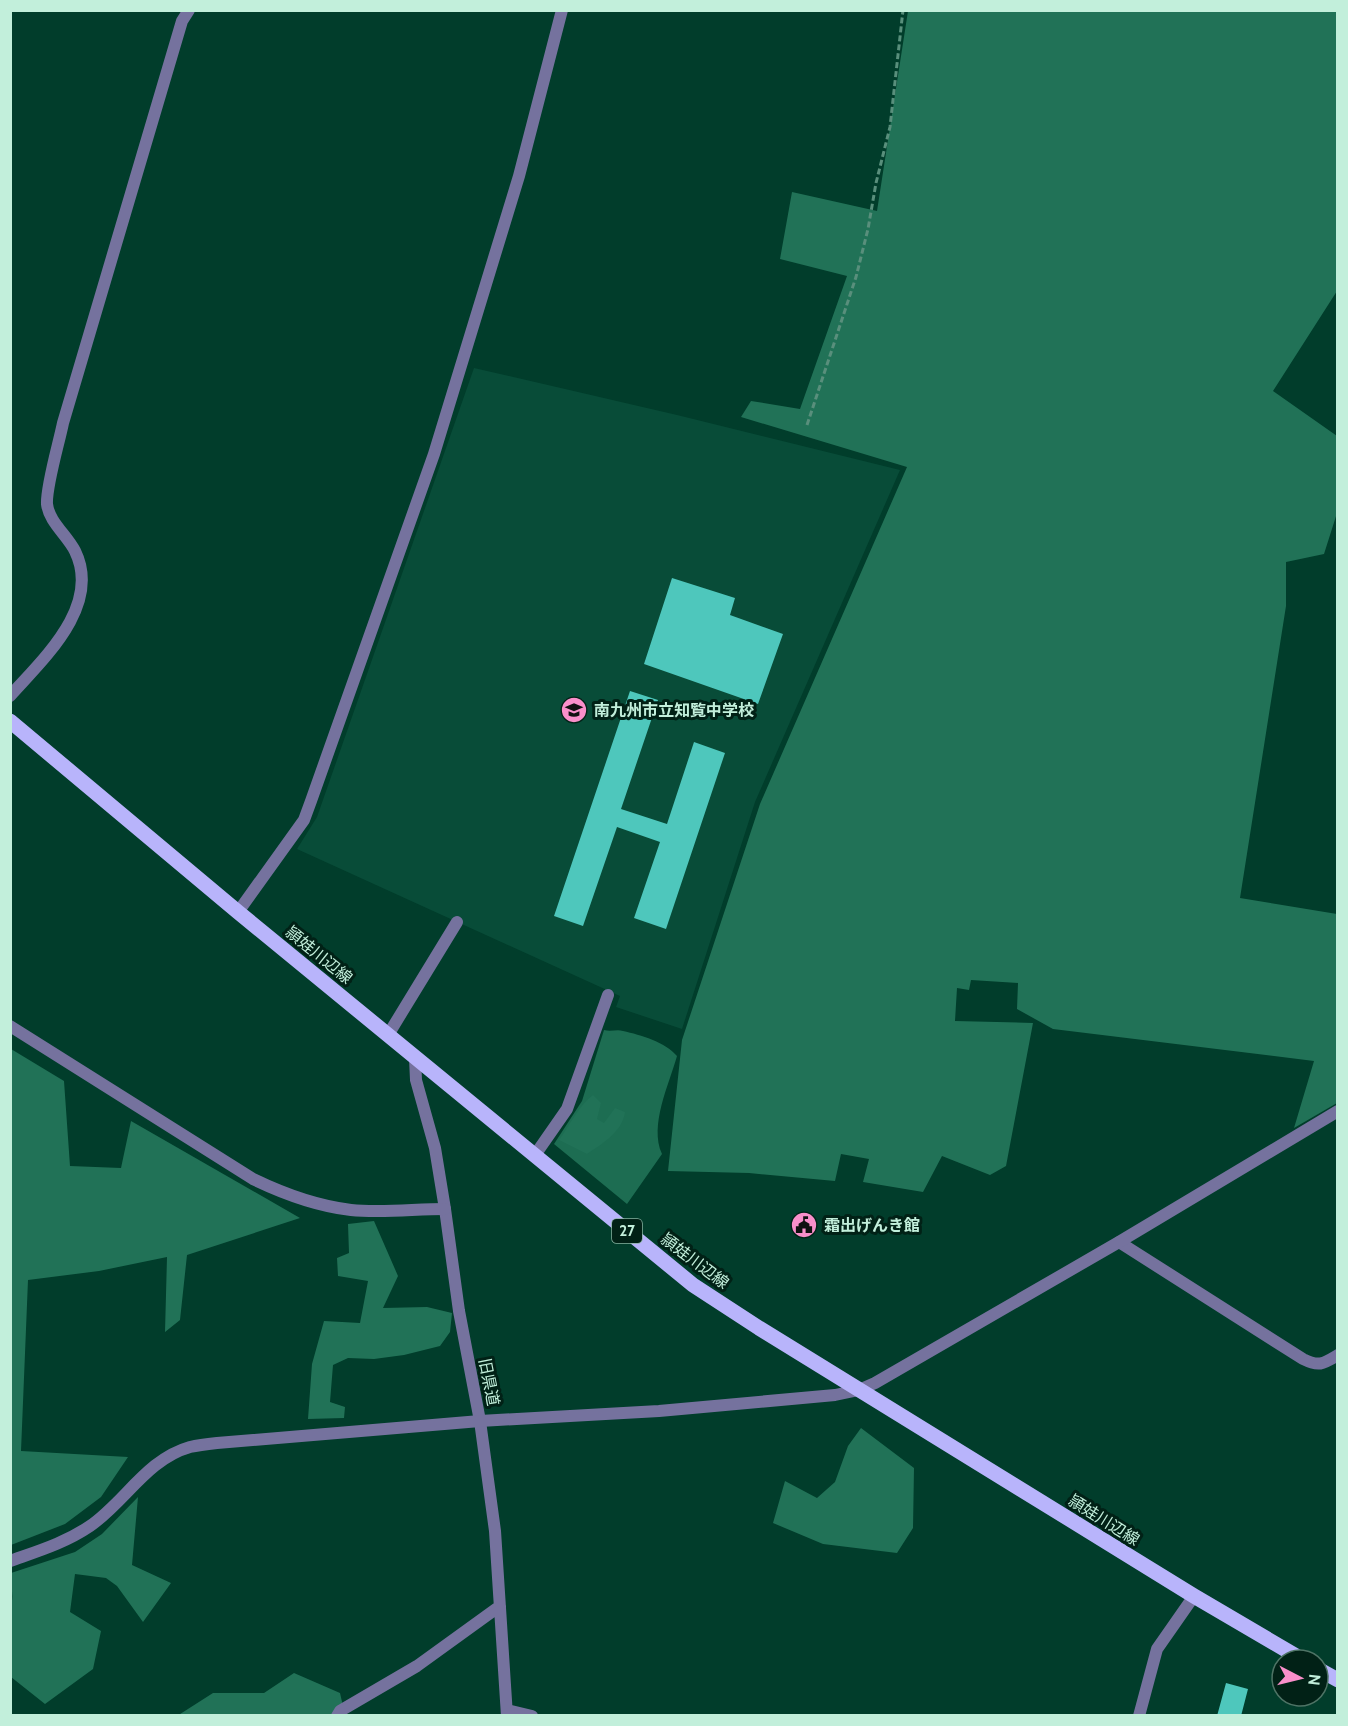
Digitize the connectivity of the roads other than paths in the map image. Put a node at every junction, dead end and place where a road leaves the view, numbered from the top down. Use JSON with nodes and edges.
{"nodes":[{"id":1,"x":189,"y":10,"type":"edge"},
{"id":2,"x":562,"y":10,"type":"edge"},
{"id":3,"x":10,"y":696,"type":"edge"},
{"id":4,"x":10,"y":721,"type":"edge"},
{"id":5,"x":238,"y":912,"type":"junction"},
{"id":6,"x":458,"y":922,"type":"dead end"},
{"id":7,"x":608,"y":995,"type":"dead end"},
{"id":8,"x":10,"y":1026,"type":"edge"},
{"id":9,"x":388,"y":1035,"type":"junction"},
{"id":10,"x":415,"y":1058,"type":"junction"},
{"id":11,"x":1338,"y":1111,"type":"edge"},
{"id":12,"x":535,"y":1155,"type":"junction"},
{"id":13,"x":446,"y":1209,"type":"junction"},
{"id":14,"x":1119,"y":1242,"type":"junction"},
{"id":15,"x":1338,"y":1354,"type":"edge"},
{"id":16,"x":859,"y":1390,"type":"junction"},
{"id":17,"x":480,"y":1421,"type":"junction"},
{"id":18,"x":10,"y":1561,"type":"edge"},
{"id":19,"x":1194,"y":1596,"type":"junction"},
{"id":20,"x":500,"y":1606,"type":"junction"},
{"id":21,"x":1283,"y":1648,"type":"edge"},
{"id":22,"x":507,"y":1713,"type":"edge"},
{"id":23,"x":337,"y":1716,"type":"edge"},
{"id":24,"x":532,"y":1716,"type":"edge"},
{"id":25,"x":1139,"y":1716,"type":"edge"}],
"edges":[{"from":1,"to":3,"type":"street"},
{"from":2,"to":5,"type":"street"},
{"from":4,"to":5,"type":"main road","name":"頴娃川辺線","number":"27"},
{"from":5,"to":9,"type":"main road","name":"頴娃川辺線","number":"27"},
{"from":6,"to":9,"type":"street"},
{"from":7,"to":12,"type":"street"},
{"from":8,"to":13,"type":"street"},
{"from":9,"to":10,"type":"main road","name":"頴娃川辺線","number":"27"},
{"from":10,"to":12,"type":"main road","name":"頴娃川辺線","number":"27"},
{"from":10,"to":13,"type":"street","name":"旧県道"},
{"from":11,"to":14,"type":"street"},
{"from":12,"to":16,"type":"main road","name":"頴娃川辺線","number":"27"},
{"from":13,"to":17,"type":"street","name":"旧県道"},
{"from":14,"to":15,"type":"street"},
{"from":14,"to":16,"type":"street"},
{"from":16,"to":17,"type":"street"},
{"from":16,"to":19,"type":"main road","name":"頴娃川辺線","number":"27"},
{"from":17,"to":18,"type":"street"},
{"from":17,"to":20,"type":"street","name":"旧県道"},
{"from":19,"to":21,"type":"main road","name":"頴娃川辺線","number":"27"},
{"from":19,"to":25,"type":"street"},
{"from":20,"to":22,"type":"street","name":"旧県道"},
{"from":20,"to":23,"type":"street"},
{"from":22,"to":24,"type":"street"}]}
